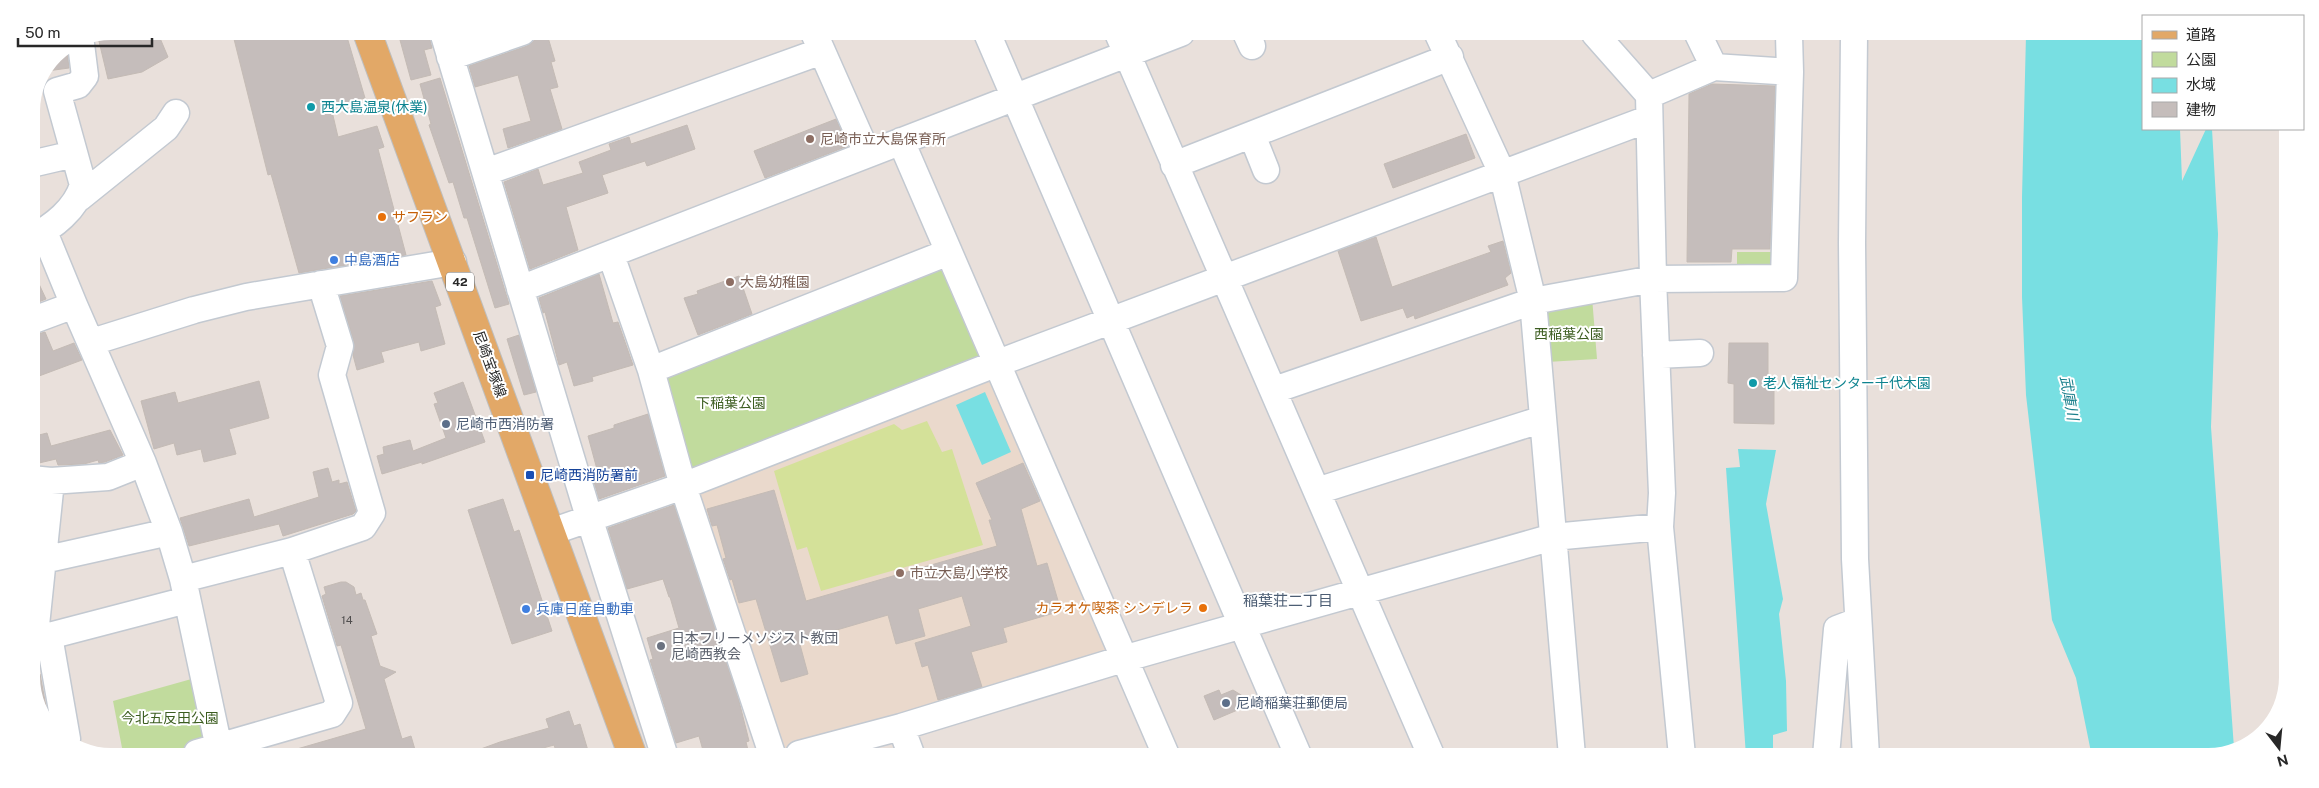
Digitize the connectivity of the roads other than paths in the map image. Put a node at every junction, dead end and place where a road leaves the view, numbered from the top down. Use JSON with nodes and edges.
{"nodes":[{"id":1,"x":370,"y":40,"type":"edge"},
{"id":2,"x":445,"y":40,"type":"edge"},
{"id":3,"x":499,"y":40,"type":"edge"},
{"id":4,"x":990,"y":40,"type":"edge"},
{"id":5,"x":1143,"y":40,"type":"edge"},
{"id":6,"x":1441,"y":40,"type":"edge"},
{"id":7,"x":1599,"y":40,"type":"edge"},
{"id":8,"x":1701,"y":40,"type":"edge"},
{"id":9,"x":1789,"y":40,"type":"edge"},
{"id":10,"x":1854,"y":40,"type":"edge"},
{"id":11,"x":818,"y":42,"type":"edge"},
{"id":12,"x":1122,"y":44,"type":"edge"},
{"id":13,"x":81,"y":46,"type":"edge"},
{"id":14,"x":450,"y":57,"type":"junction"},
{"id":15,"x":1450,"y":57,"type":"junction"},
{"id":16,"x":1714,"y":67,"type":"junction"},
{"id":17,"x":1790,"y":72,"type":"junction"},
{"id":18,"x":47,"y":92,"type":"edge"},
{"id":19,"x":1014,"y":96,"type":"junction"},
{"id":20,"x":1648,"y":107,"type":"junction"},
{"id":21,"x":176,"y":113,"type":"dead end"},
{"id":22,"x":1252,"y":135,"type":"junction"},
{"id":23,"x":901,"y":141,"type":"junction"},
{"id":24,"x":867,"y":153,"type":"junction"},
{"id":25,"x":74,"y":154,"type":"junction"},
{"id":26,"x":40,"y":162,"type":"edge"},
{"id":27,"x":1174,"y":165,"type":"junction"},
{"id":28,"x":1266,"y":170,"type":"dead end"},
{"id":29,"x":486,"y":172,"type":"junction"},
{"id":30,"x":1502,"y":173,"type":"junction"},
{"id":31,"x":79,"y":198,"type":"junction"},
{"id":32,"x":40,"y":233,"type":"edge"},
{"id":33,"x":40,"y":239,"type":"edge"},
{"id":34,"x":949,"y":252,"type":"junction"},
{"id":35,"x":611,"y":255,"type":"junction"},
{"id":36,"x":453,"y":262,"type":"junction"},
{"id":37,"x":1224,"y":277,"type":"junction"},
{"id":38,"x":1652,"y":279,"type":"junction"},
{"id":39,"x":321,"y":284,"type":"junction"},
{"id":40,"x":520,"y":289,"type":"junction"},
{"id":41,"x":1533,"y":301,"type":"junction"},
{"id":42,"x":74,"y":305,"type":"junction"},
{"id":43,"x":40,"y":318,"type":"edge"},
{"id":44,"x":1110,"y":320,"type":"junction"},
{"id":45,"x":92,"y":342,"type":"junction"},
{"id":46,"x":1700,"y":352,"type":"dead end"},
{"id":47,"x":1656,"y":355,"type":"junction"},
{"id":48,"x":998,"y":363,"type":"junction"},
{"id":49,"x":650,"y":370,"type":"junction"},
{"id":50,"x":1274,"y":390,"type":"junction"},
{"id":51,"x":1543,"y":419,"type":"junction"},
{"id":52,"x":143,"y":463,"type":"junction"},
{"id":53,"x":41,"y":480,"type":"edge"},
{"id":54,"x":683,"y":486,"type":"junction"},
{"id":55,"x":1317,"y":491,"type":"junction"},
{"id":56,"x":590,"y":520,"type":"junction"},
{"id":57,"x":1660,"y":528,"type":"junction"},
{"id":58,"x":169,"y":532,"type":"junction"},
{"id":59,"x":551,"y":532,"type":"junction"},
{"id":60,"x":1553,"y":537,"type":"junction"},
{"id":61,"x":292,"y":550,"type":"junction"},
{"id":62,"x":42,"y":560,"type":"junction"},
{"id":63,"x":185,"y":590,"type":"junction"},
{"id":64,"x":1360,"y":591,"type":"junction"},
{"id":65,"x":40,"y":598,"type":"edge"},
{"id":66,"x":1858,"y":621,"type":"junction"},
{"id":67,"x":1242,"y":626,"type":"junction"},
{"id":68,"x":40,"y":634,"type":"edge"},
{"id":69,"x":40,"y":647,"type":"edge"},
{"id":70,"x":1123,"y":659,"type":"junction"},
{"id":71,"x":50,"y":705,"type":"edge"},
{"id":72,"x":60,"y":726,"type":"edge"},
{"id":73,"x":901,"y":727,"type":"junction"},
{"id":74,"x":211,"y":748,"type":"edge"},
{"id":75,"x":222,"y":748,"type":"edge"},
{"id":76,"x":630,"y":748,"type":"edge"},
{"id":77,"x":662,"y":748,"type":"edge"},
{"id":78,"x":770,"y":748,"type":"edge"},
{"id":79,"x":822,"y":748,"type":"edge"},
{"id":80,"x":909,"y":748,"type":"edge"},
{"id":81,"x":1163,"y":748,"type":"edge"},
{"id":82,"x":1295,"y":748,"type":"edge"},
{"id":83,"x":1427,"y":748,"type":"edge"},
{"id":84,"x":1571,"y":748,"type":"edge"},
{"id":85,"x":1681,"y":748,"type":"edge"},
{"id":86,"x":1827,"y":748,"type":"edge"},
{"id":87,"x":1866,"y":748,"type":"edge"}],
"edges":[{"from":1,"to":36,"type":"main road","name":"尼崎宝塚線","number":"42"},
{"from":2,"to":14,"type":"street"},
{"from":3,"to":14,"type":"street"},
{"from":4,"to":19,"type":"street"},
{"from":5,"to":12,"type":"street"},
{"from":6,"to":15,"type":"street"},
{"from":7,"to":20,"type":"street"},
{"from":8,"to":16,"type":"street"},
{"from":9,"to":17,"type":"street"},
{"from":10,"to":66,"type":"street"},
{"from":11,"to":24,"type":"street"},
{"from":11,"to":29,"type":"street"},
{"from":12,"to":19,"type":"street"},
{"from":12,"to":27,"type":"street"},
{"from":13,"to":18,"type":"street"},
{"from":14,"to":29,"type":"street"},
{"from":15,"to":22,"type":"street"},
{"from":15,"to":30,"type":"street"},
{"from":16,"to":17,"type":"street"},
{"from":16,"to":20,"type":"street"},
{"from":17,"to":38,"type":"street"},
{"from":18,"to":25,"type":"street"},
{"from":19,"to":23,"type":"street"},
{"from":19,"to":44,"type":"street"},
{"from":20,"to":30,"type":"street"},
{"from":20,"to":38,"type":"street"},
{"from":21,"to":31,"type":"street"},
{"from":22,"to":27,"type":"street"},
{"from":22,"to":28,"type":"street"},
{"from":23,"to":24,"type":"street"},
{"from":23,"to":34,"type":"street"},
{"from":24,"to":35,"type":"street"},
{"from":25,"to":26,"type":"street"},
{"from":25,"to":31,"type":"street"},
{"from":27,"to":37,"type":"street"},
{"from":29,"to":40,"type":"street"},
{"from":30,"to":37,"type":"street"},
{"from":30,"to":41,"type":"street"},
{"from":31,"to":32,"type":"street"},
{"from":33,"to":42,"type":"street"},
{"from":34,"to":48,"type":"street"},
{"from":34,"to":49,"type":"street"},
{"from":35,"to":40,"type":"street"},
{"from":35,"to":49,"type":"street"},
{"from":36,"to":39,"type":"street"},
{"from":36,"to":59,"type":"main road","name":"尼崎宝塚線","number":"42"},
{"from":37,"to":44,"type":"street"},
{"from":37,"to":50,"type":"street"},
{"from":38,"to":41,"type":"street"},
{"from":38,"to":47,"type":"street"},
{"from":39,"to":45,"type":"street"},
{"from":39,"to":61,"type":"street"},
{"from":40,"to":56,"type":"street"},
{"from":41,"to":50,"type":"street"},
{"from":41,"to":51,"type":"street"},
{"from":42,"to":43,"type":"street"},
{"from":42,"to":45,"type":"street"},
{"from":44,"to":48,"type":"street"},
{"from":44,"to":67,"type":"street"},
{"from":45,"to":52,"type":"street"},
{"from":46,"to":47,"type":"street"},
{"from":47,"to":57,"type":"street"},
{"from":48,"to":54,"type":"street"},
{"from":48,"to":70,"type":"street"},
{"from":49,"to":54,"type":"street"},
{"from":50,"to":55,"type":"street"},
{"from":51,"to":55,"type":"street"},
{"from":51,"to":60,"type":"street"},
{"from":52,"to":53,"type":"street"},
{"from":52,"to":58,"type":"street"},
{"from":53,"to":62,"type":"street"},
{"from":54,"to":56,"type":"street"},
{"from":54,"to":78,"type":"street"},
{"from":55,"to":64,"type":"street"},
{"from":56,"to":59,"type":"street"},
{"from":56,"to":77,"type":"street"},
{"from":57,"to":60,"type":"street"},
{"from":57,"to":85,"type":"street"},
{"from":58,"to":62,"type":"street"},
{"from":58,"to":63,"type":"street"},
{"from":59,"to":76,"type":"main road","name":"尼崎宝塚線","number":"42"},
{"from":60,"to":64,"type":"street"},
{"from":60,"to":84,"type":"street"},
{"from":61,"to":63,"type":"street"},
{"from":61,"to":75,"type":"street"},
{"from":62,"to":65,"type":"street"},
{"from":63,"to":68,"type":"street"},
{"from":63,"to":74,"type":"street"},
{"from":64,"to":67,"type":"street"},
{"from":64,"to":83,"type":"street"},
{"from":66,"to":86,"type":"street"},
{"from":66,"to":87,"type":"street"},
{"from":67,"to":70,"type":"street"},
{"from":67,"to":82,"type":"street"},
{"from":69,"to":71,"type":"street"},
{"from":70,"to":73,"type":"street"},
{"from":70,"to":81,"type":"street"},
{"from":71,"to":72,"type":"street"},
{"from":73,"to":79,"type":"street"},
{"from":73,"to":80,"type":"street"}]}
